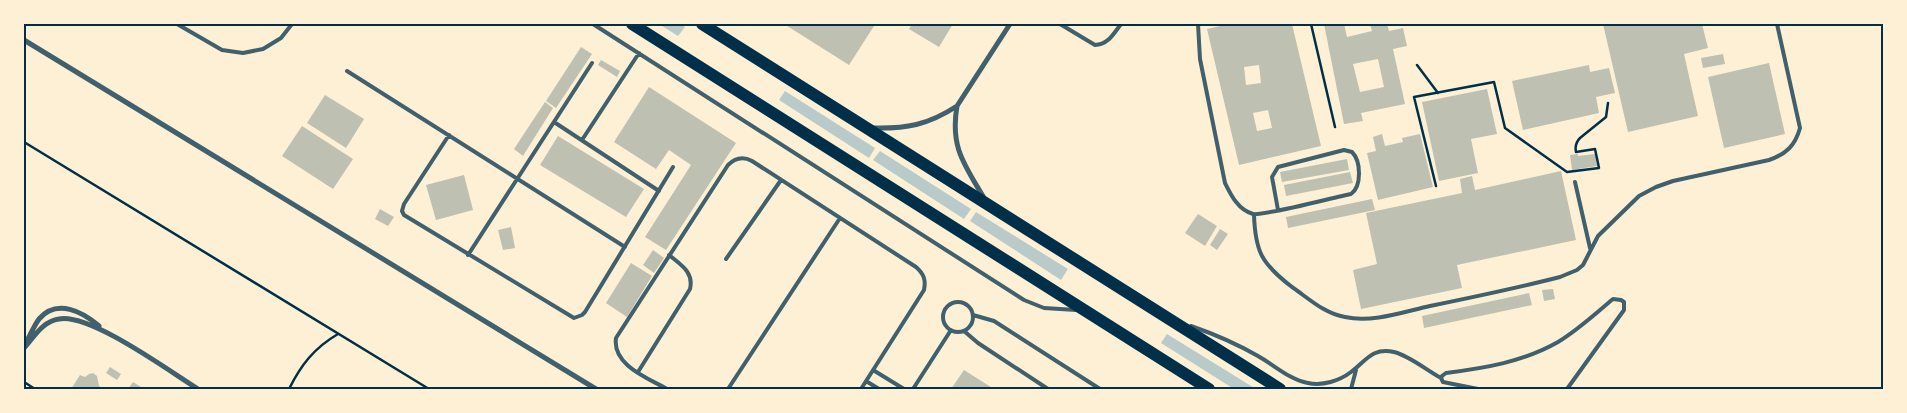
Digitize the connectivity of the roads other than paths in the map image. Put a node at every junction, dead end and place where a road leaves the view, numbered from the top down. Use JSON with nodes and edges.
{"nodes":[{"id":1,"x":177,"y":24,"type":"edge"},
{"id":2,"x":292,"y":24,"type":"edge"},
{"id":3,"x":593,"y":24,"type":"edge"},
{"id":4,"x":632,"y":24,"type":"edge"},
{"id":5,"x":702,"y":24,"type":"edge"},
{"id":6,"x":1010,"y":24,"type":"edge"},
{"id":7,"x":1060,"y":24,"type":"edge"},
{"id":8,"x":1121,"y":24,"type":"edge"},
{"id":9,"x":1198,"y":24,"type":"edge"},
{"id":10,"x":1778,"y":24,"type":"edge"},
{"id":11,"x":24,"y":40,"type":"edge"},
{"id":12,"x":639,"y":53,"type":"junction"},
{"id":13,"x":592,"y":62,"type":"dead end"},
{"id":14,"x":347,"y":71,"type":"dead end"},
{"id":15,"x":957,"y":106,"type":"junction"},
{"id":16,"x":554,"y":122,"type":"junction"},
{"id":17,"x":869,"y":128,"type":"junction"},
{"id":18,"x":448,"y":135,"type":"junction"},
{"id":19,"x":582,"y":140,"type":"junction"},
{"id":20,"x":673,"y":167,"type":"dead end"},
{"id":21,"x":517,"y":179,"type":"junction"},
{"id":22,"x":781,"y":180,"type":"junction"},
{"id":23,"x":1575,"y":182,"type":"dead end"},
{"id":24,"x":659,"y":191,"type":"junction"},
{"id":25,"x":988,"y":204,"type":"junction"},
{"id":26,"x":1278,"y":210,"type":"junction"},
{"id":27,"x":1254,"y":214,"type":"junction"},
{"id":28,"x":840,"y":218,"type":"junction"},
{"id":29,"x":625,"y":247,"type":"junction"},
{"id":30,"x":1590,"y":248,"type":"junction"},
{"id":31,"x":468,"y":255,"type":"junction"},
{"id":32,"x":669,"y":255,"type":"junction"},
{"id":33,"x":726,"y":259,"type":"dead end"},
{"id":34,"x":1085,"y":310,"type":"junction"},
{"id":35,"x":973,"y":315,"type":"junction"},
{"id":36,"x":1171,"y":320,"type":"junction"},
{"id":37,"x":103,"y":330,"type":"junction"},
{"id":38,"x":952,"y":330,"type":"junction"},
{"id":39,"x":964,"y":331,"type":"junction"},
{"id":40,"x":24,"y":347,"type":"edge"},
{"id":41,"x":1357,"y":368,"type":"junction"},
{"id":42,"x":873,"y":370,"type":"junction"},
{"id":43,"x":638,"y":372,"type":"junction"},
{"id":44,"x":1441,"y":378,"type":"junction"},
{"id":45,"x":866,"y":381,"type":"junction"},
{"id":46,"x":1204,"y":388,"type":"edge"},
{"id":47,"x":198,"y":389,"type":"edge"},
{"id":48,"x":596,"y":389,"type":"edge"},
{"id":49,"x":667,"y":389,"type":"edge"},
{"id":50,"x":728,"y":389,"type":"edge"},
{"id":51,"x":861,"y":389,"type":"edge"},
{"id":52,"x":879,"y":389,"type":"edge"},
{"id":53,"x":904,"y":389,"type":"edge"},
{"id":54,"x":913,"y":389,"type":"edge"},
{"id":55,"x":1048,"y":389,"type":"edge"},
{"id":56,"x":1100,"y":389,"type":"edge"},
{"id":57,"x":1280,"y":389,"type":"edge"},
{"id":58,"x":1352,"y":389,"type":"edge"},
{"id":59,"x":1478,"y":389,"type":"edge"},
{"id":60,"x":1567,"y":389,"type":"edge"}],
"edges":[{"from":1,"to":2,"type":"lane"},
{"from":3,"to":12,"type":"lane"},
{"from":4,"to":34,"type":"main road"},
{"from":5,"to":17,"type":"main road"},
{"from":6,"to":15,"type":"street"},
{"from":7,"to":8,"type":"lane"},
{"from":9,"to":27,"type":"lane"},
{"from":10,"to":30,"type":"lane"},
{"from":11,"to":48,"type":"street"},
{"from":12,"to":19,"type":"lane"},
{"from":12,"to":34,"type":"lane"},
{"from":13,"to":16,"type":"lane"},
{"from":14,"to":18,"type":"lane"},
{"from":15,"to":17,"type":"street"},
{"from":15,"to":25,"type":"street"},
{"from":16,"to":19,"type":"lane"},
{"from":16,"to":21,"type":"lane"},
{"from":17,"to":25,"type":"main road"},
{"from":18,"to":21,"type":"lane"},
{"from":18,"to":31,"type":"lane"},
{"from":19,"to":24,"type":"lane"},
{"from":20,"to":24,"type":"lane"},
{"from":21,"to":29,"type":"lane"},
{"from":21,"to":31,"type":"lane"},
{"from":22,"to":28,"type":"lane"},
{"from":22,"to":32,"type":"lane"},
{"from":22,"to":33,"type":"lane"},
{"from":23,"to":30,"type":"lane"},
{"from":24,"to":29,"type":"lane"},
{"from":25,"to":36,"type":"main road"},
{"from":26,"to":26,"type":"lane"},
{"from":26,"to":27,"type":"lane"},
{"from":27,"to":30,"type":"lane"},
{"from":28,"to":42,"type":"lane"},
{"from":28,"to":50,"type":"lane"},
{"from":29,"to":31,"type":"lane"},
{"from":32,"to":43,"type":"lane"},
{"from":32,"to":43,"type":"lane"},
{"from":34,"to":46,"type":"main road"},
{"from":35,"to":38,"type":"lane"},
{"from":35,"to":39,"type":"lane"},
{"from":35,"to":56,"type":"lane"},
{"from":36,"to":41,"type":"lane"},
{"from":36,"to":57,"type":"main road"},
{"from":37,"to":40,"type":"street"},
{"from":37,"to":40,"type":"street"},
{"from":37,"to":47,"type":"street"},
{"from":38,"to":39,"type":"lane"},
{"from":38,"to":54,"type":"lane"},
{"from":39,"to":55,"type":"lane"},
{"from":41,"to":44,"type":"lane"},
{"from":41,"to":58,"type":"lane"},
{"from":42,"to":45,"type":"lane"},
{"from":42,"to":53,"type":"lane"},
{"from":43,"to":49,"type":"lane"},
{"from":44,"to":59,"type":"lane"},
{"from":44,"to":60,"type":"lane"},
{"from":45,"to":51,"type":"lane"},
{"from":45,"to":52,"type":"lane"}]}
